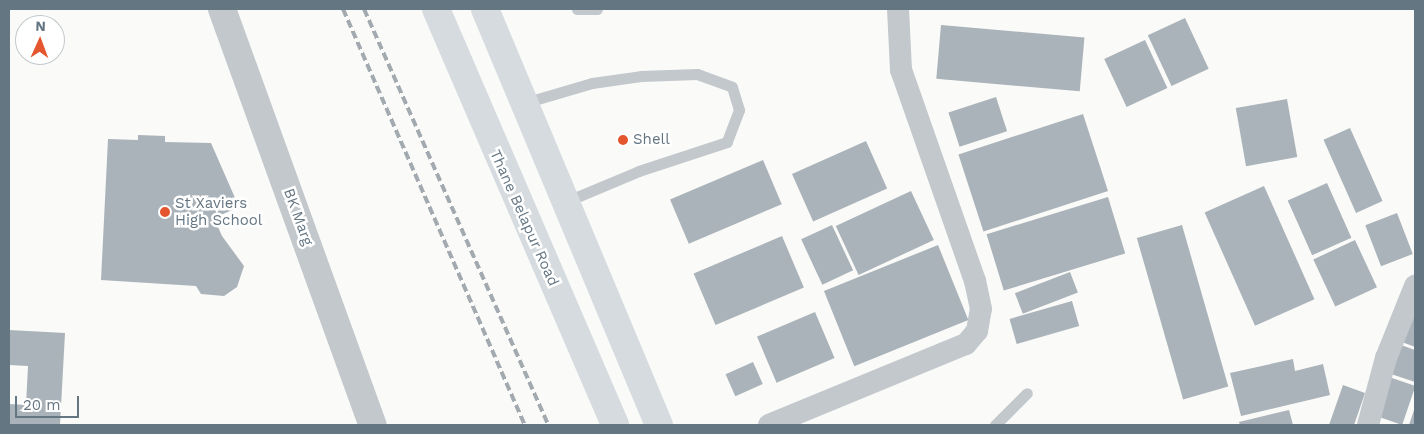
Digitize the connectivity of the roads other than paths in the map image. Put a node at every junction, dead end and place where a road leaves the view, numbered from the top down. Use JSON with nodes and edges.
{"nodes":[{"id":1,"x":222,"y":9,"type":"edge"},
{"id":2,"x":436,"y":9,"type":"edge"},
{"id":3,"x":485,"y":9,"type":"edge"},
{"id":4,"x":577,"y":9,"type":"edge"},
{"id":5,"x":597,"y":9,"type":"edge"},
{"id":6,"x":898,"y":9,"type":"edge"},
{"id":7,"x":523,"y":104,"type":"junction"},
{"id":8,"x":564,"y":202,"type":"junction"},
{"id":9,"x":1415,"y":286,"type":"edge"},
{"id":10,"x":1027,"y":393,"type":"dead end"},
{"id":11,"x":373,"y":425,"type":"edge"},
{"id":12,"x":615,"y":425,"type":"edge"},
{"id":13,"x":659,"y":425,"type":"edge"},
{"id":14,"x":769,"y":425,"type":"edge"},
{"id":15,"x":996,"y":425,"type":"edge"},
{"id":16,"x":1368,"y":425,"type":"edge"}],
"edges":[{"from":1,"to":11,"type":"street","name":"BK Marg"},
{"from":2,"to":12,"type":"main road","name":"Thane Belapur Road"},
{"from":3,"to":7,"type":"main road"},
{"from":4,"to":5,"type":"lane"},
{"from":6,"to":14,"type":"street"},
{"from":7,"to":8,"type":"main road"},
{"from":7,"to":8,"type":"lane"},
{"from":8,"to":13,"type":"main road"},
{"from":9,"to":16,"type":"street"},
{"from":10,"to":15,"type":"lane"}]}
